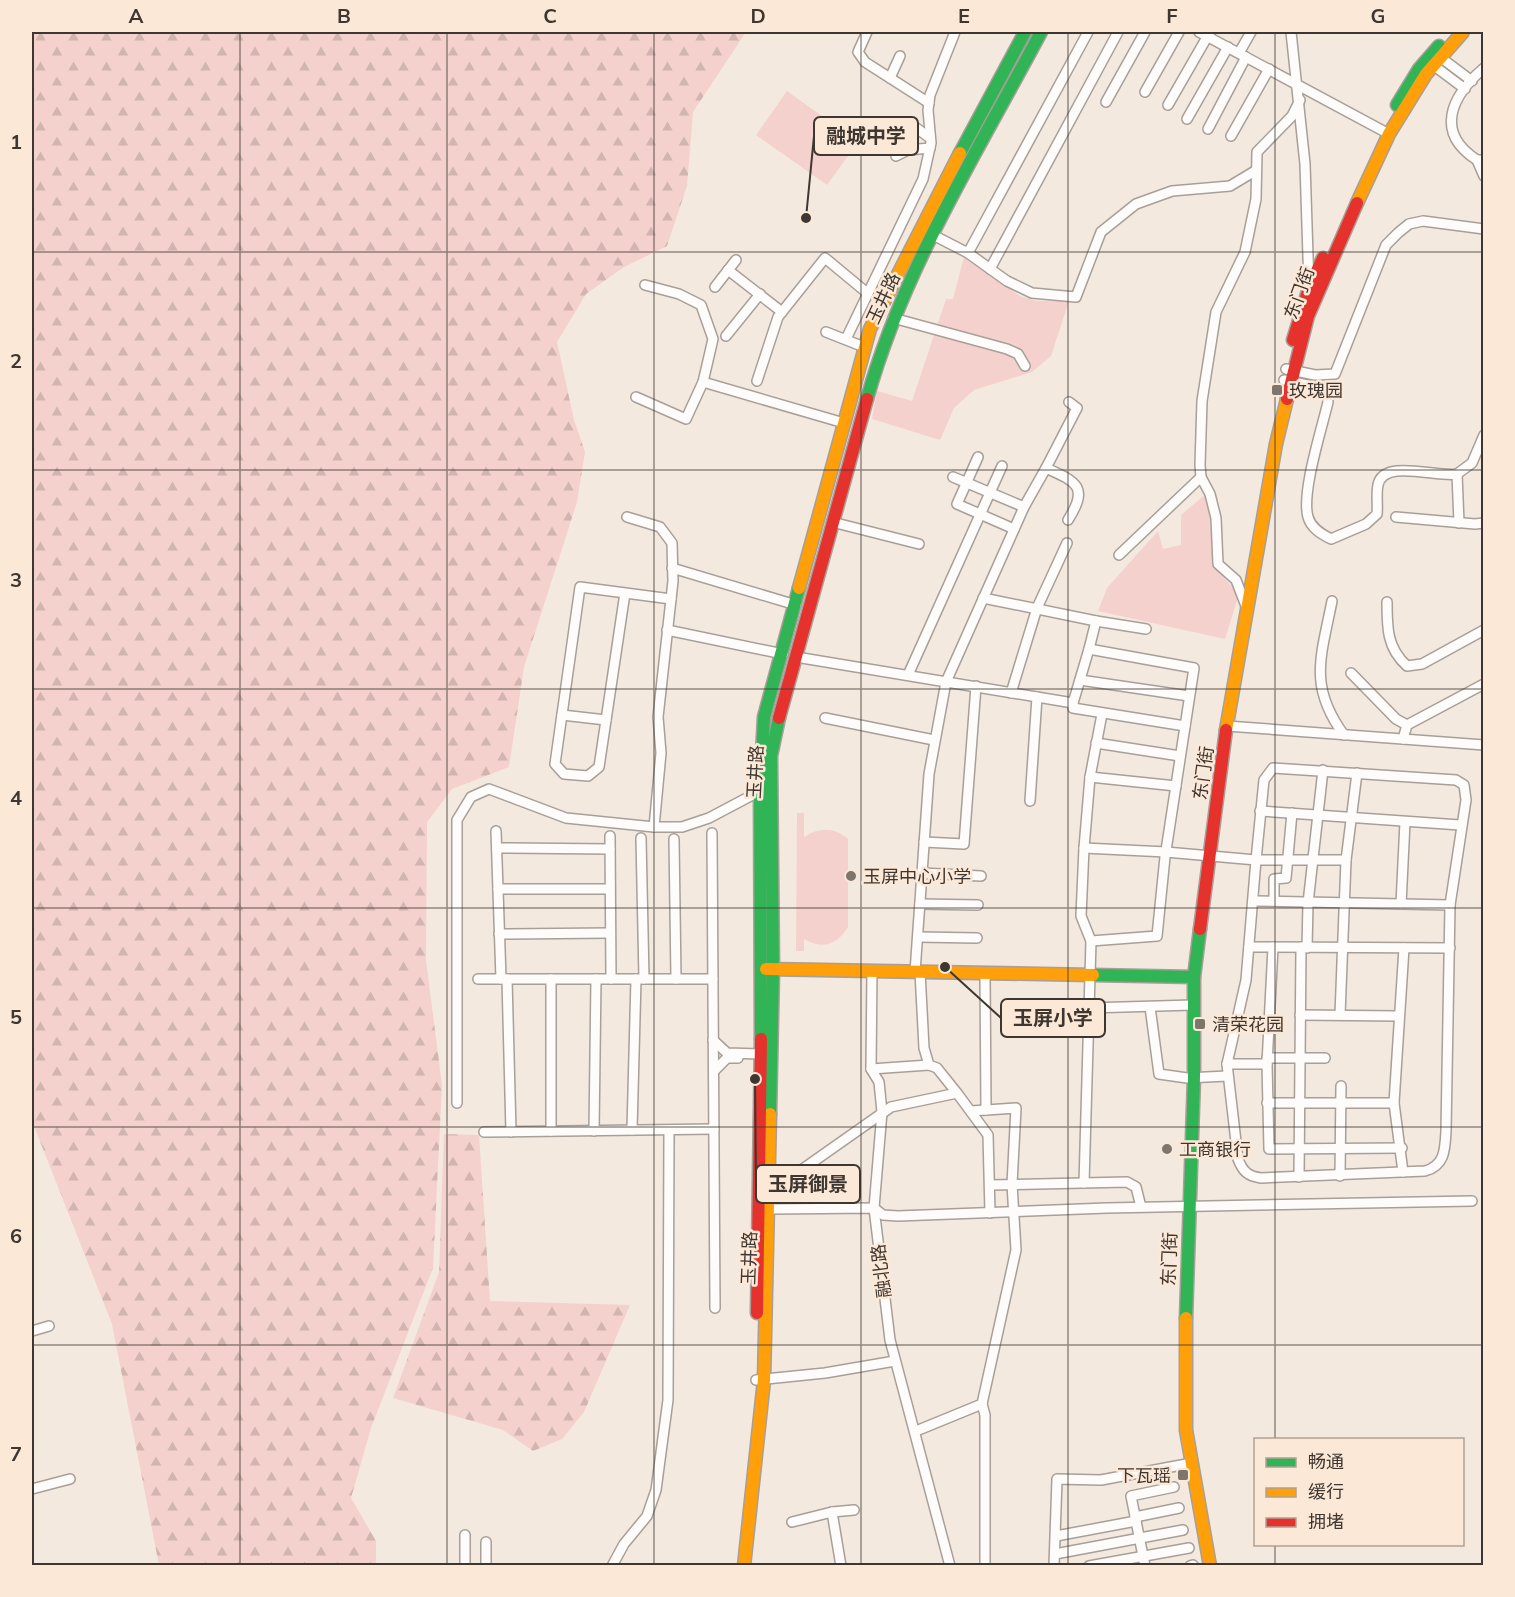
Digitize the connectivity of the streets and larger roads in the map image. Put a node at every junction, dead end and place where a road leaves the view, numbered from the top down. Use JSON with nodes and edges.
{"nodes":[{"id":1,"x":867,"y":32,"type":"edge"},
{"id":2,"x":956,"y":32,"type":"edge"},
{"id":3,"x":1025,"y":32,"type":"edge"},
{"id":4,"x":1041,"y":32,"type":"edge"},
{"id":5,"x":1088,"y":32,"type":"edge"},
{"id":6,"x":1118,"y":32,"type":"edge"},
{"id":7,"x":1144,"y":32,"type":"edge"},
{"id":8,"x":1179,"y":32,"type":"edge"},
{"id":9,"x":1251,"y":32,"type":"edge"},
{"id":10,"x":1292,"y":32,"type":"edge"},
{"id":11,"x":1452,"y":32,"type":"edge"},
{"id":12,"x":1463,"y":32,"type":"edge"},
{"id":13,"x":1205,"y":33,"type":"edge"},
{"id":14,"x":1228,"y":47,"type":"junction"},
{"id":15,"x":1242,"y":55,"type":"junction"},
{"id":16,"x":900,"y":56,"type":"dead end"},
{"id":17,"x":1437,"y":61,"type":"junction"},
{"id":18,"x":1484,"y":68,"type":"edge"},
{"id":19,"x":1269,"y":69,"type":"junction"},
{"id":20,"x":890,"y":78,"type":"junction"},
{"id":21,"x":1296,"y":84,"type":"junction"},
{"id":22,"x":1468,"y":85,"type":"junction"},
{"id":23,"x":1145,"y":92,"type":"dead end"},
{"id":24,"x":1300,"y":100,"type":"junction"},
{"id":25,"x":1106,"y":102,"type":"dead end"},
{"id":26,"x":928,"y":103,"type":"junction"},
{"id":27,"x":1168,"y":105,"type":"dead end"},
{"id":28,"x":1187,"y":119,"type":"dead end"},
{"id":29,"x":915,"y":127,"type":"dead end"},
{"id":30,"x":1208,"y":129,"type":"dead end"},
{"id":31,"x":1385,"y":132,"type":"junction"},
{"id":32,"x":1231,"y":136,"type":"dead end"},
{"id":33,"x":930,"y":143,"type":"junction"},
{"id":34,"x":896,"y":156,"type":"dead end"},
{"id":35,"x":1480,"y":160,"type":"edge"},
{"id":36,"x":1255,"y":171,"type":"junction"},
{"id":37,"x":1484,"y":176,"type":"edge"},
{"id":38,"x":1484,"y":229,"type":"edge"},
{"id":39,"x":933,"y":235,"type":"junction"},
{"id":40,"x":968,"y":253,"type":"junction"},
{"id":41,"x":736,"y":260,"type":"dead end"},
{"id":42,"x":990,"y":269,"type":"junction"},
{"id":43,"x":728,"y":270,"type":"junction"},
{"id":44,"x":645,"y":285,"type":"dead end"},
{"id":45,"x":715,"y":287,"type":"dead end"},
{"id":46,"x":1309,"y":288,"type":"junction"},
{"id":47,"x":866,"y":292,"type":"junction"},
{"id":48,"x":760,"y":294,"type":"junction"},
{"id":49,"x":1313,"y":304,"type":"junction"},
{"id":50,"x":782,"y":312,"type":"junction"},
{"id":51,"x":893,"y":318,"type":"junction"},
{"id":52,"x":826,"y":332,"type":"dead end"},
{"id":53,"x":726,"y":336,"type":"dead end"},
{"id":54,"x":846,"y":339,"type":"junction"},
{"id":55,"x":864,"y":347,"type":"junction"},
{"id":56,"x":1025,"y":366,"type":"dead end"},
{"id":57,"x":1289,"y":375,"type":"junction"},
{"id":58,"x":758,"y":381,"type":"dead end"},
{"id":59,"x":703,"y":382,"type":"junction"},
{"id":60,"x":636,"y":397,"type":"dead end"},
{"id":61,"x":1069,"y":402,"type":"dead end"},
{"id":62,"x":844,"y":423,"type":"junction"},
{"id":63,"x":1484,"y":435,"type":"edge"},
{"id":64,"x":978,"y":456,"type":"dead end"},
{"id":65,"x":1002,"y":466,"type":"dead end"},
{"id":66,"x":1046,"y":468,"type":"junction"},
{"id":67,"x":1457,"y":474,"type":"junction"},
{"id":68,"x":953,"y":477,"type":"dead end"},
{"id":69,"x":1201,"y":477,"type":"junction"},
{"id":70,"x":966,"y":482,"type":"junction"},
{"id":71,"x":990,"y":492,"type":"junction"},
{"id":72,"x":1024,"y":507,"type":"junction"},
{"id":73,"x":980,"y":514,"type":"junction"},
{"id":74,"x":627,"y":517,"type":"dead end"},
{"id":75,"x":1396,"y":517,"type":"dead end"},
{"id":76,"x":1068,"y":520,"type":"dead end"},
{"id":77,"x":832,"y":522,"type":"junction"},
{"id":78,"x":1459,"y":523,"type":"junction"},
{"id":79,"x":1484,"y":523,"type":"edge"},
{"id":80,"x":1014,"y":529,"type":"junction"},
{"id":81,"x":1067,"y":543,"type":"dead end"},
{"id":82,"x":919,"y":544,"type":"dead end"},
{"id":83,"x":1119,"y":555,"type":"dead end"},
{"id":84,"x":672,"y":568,"type":"junction"},
{"id":85,"x":625,"y":593,"type":"junction"},
{"id":86,"x":1243,"y":594,"type":"junction"},
{"id":87,"x":983,"y":598,"type":"junction"},
{"id":88,"x":671,"y":599,"type":"junction"},
{"id":89,"x":1332,"y":602,"type":"dead end"},
{"id":90,"x":1387,"y":602,"type":"dead end"},
{"id":91,"x":796,"y":605,"type":"junction"},
{"id":92,"x":1247,"y":609,"type":"junction"},
{"id":93,"x":1096,"y":621,"type":"junction"},
{"id":94,"x":1146,"y":629,"type":"dead end"},
{"id":95,"x":667,"y":630,"type":"junction"},
{"id":96,"x":1484,"y":630,"type":"edge"},
{"id":97,"x":1089,"y":649,"type":"junction"},
{"id":98,"x":783,"y":654,"type":"junction"},
{"id":99,"x":796,"y":657,"type":"junction"},
{"id":100,"x":1351,"y":673,"type":"dead end"},
{"id":101,"x":908,"y":675,"type":"junction"},
{"id":102,"x":1080,"y":680,"type":"junction"},
{"id":103,"x":946,"y":682,"type":"junction"},
{"id":104,"x":1484,"y":684,"type":"edge"},
{"id":105,"x":976,"y":686,"type":"junction"},
{"id":106,"x":1011,"y":693,"type":"junction"},
{"id":107,"x":1189,"y":696,"type":"junction"},
{"id":108,"x":1037,"y":697,"type":"junction"},
{"id":109,"x":1073,"y":703,"type":"junction"},
{"id":110,"x":1102,"y":714,"type":"junction"},
{"id":111,"x":562,"y":715,"type":"junction"},
{"id":112,"x":825,"y":718,"type":"dead end"},
{"id":113,"x":606,"y":720,"type":"junction"},
{"id":114,"x":1407,"y":725,"type":"junction"},
{"id":115,"x":1185,"y":726,"type":"junction"},
{"id":116,"x":1227,"y":726,"type":"junction"},
{"id":117,"x":1344,"y":735,"type":"junction"},
{"id":118,"x":1403,"y":739,"type":"junction"},
{"id":119,"x":934,"y":740,"type":"junction"},
{"id":120,"x":1096,"y":743,"type":"junction"},
{"id":121,"x":1484,"y":745,"type":"edge"},
{"id":122,"x":1180,"y":756,"type":"junction"},
{"id":123,"x":1323,"y":770,"type":"junction"},
{"id":124,"x":1357,"y":773,"type":"junction"},
{"id":125,"x":1090,"y":777,"type":"junction"},
{"id":126,"x":1176,"y":786,"type":"junction"},
{"id":127,"x":760,"y":791,"type":"junction"},
{"id":128,"x":1030,"y":801,"type":"dead end"},
{"id":129,"x":1260,"y":811,"type":"junction"},
{"id":130,"x":1292,"y":813,"type":"junction"},
{"id":131,"x":1320,"y":815,"type":"junction"},
{"id":132,"x":1353,"y":818,"type":"junction"},
{"id":133,"x":1406,"y":822,"type":"junction"},
{"id":134,"x":1460,"y":825,"type":"junction"},
{"id":135,"x":654,"y":827,"type":"junction"},
{"id":136,"x":496,"y":831,"type":"dead end"},
{"id":137,"x":712,"y":833,"type":"dead end"},
{"id":138,"x":610,"y":836,"type":"dead end"},
{"id":139,"x":641,"y":838,"type":"dead end"},
{"id":140,"x":674,"y":839,"type":"dead end"},
{"id":141,"x":924,"y":842,"type":"junction"},
{"id":142,"x":496,"y":848,"type":"junction"},
{"id":143,"x":1084,"y":848,"type":"junction"},
{"id":144,"x":610,"y":849,"type":"junction"},
{"id":145,"x":1166,"y":852,"type":"junction"},
{"id":146,"x":1206,"y":856,"type":"junction"},
{"id":147,"x":1256,"y":860,"type":"junction"},
{"id":148,"x":1288,"y":860,"type":"junction"},
{"id":149,"x":1314,"y":860,"type":"junction"},
{"id":150,"x":1346,"y":860,"type":"junction"},
{"id":151,"x":922,"y":873,"type":"junction"},
{"id":152,"x":981,"y":876,"type":"dead end"},
{"id":153,"x":610,"y":889,"type":"junction"},
{"id":154,"x":498,"y":890,"type":"junction"},
{"id":155,"x":1254,"y":901,"type":"junction"},
{"id":156,"x":1274,"y":902,"type":"junction"},
{"id":157,"x":1308,"y":903,"type":"junction"},
{"id":158,"x":1343,"y":903,"type":"junction"},
{"id":159,"x":920,"y":904,"type":"junction"},
{"id":160,"x":1401,"y":904,"type":"junction"},
{"id":161,"x":978,"y":905,"type":"dead end"},
{"id":162,"x":1450,"y":905,"type":"junction"},
{"id":163,"x":610,"y":933,"type":"junction"},
{"id":164,"x":500,"y":934,"type":"junction"},
{"id":165,"x":918,"y":937,"type":"junction"},
{"id":166,"x":977,"y":938,"type":"dead end"},
{"id":167,"x":1091,"y":941,"type":"junction"},
{"id":168,"x":1273,"y":947,"type":"junction"},
{"id":169,"x":1249,"y":948,"type":"junction"},
{"id":170,"x":1304,"y":948,"type":"junction"},
{"id":171,"x":1342,"y":948,"type":"junction"},
{"id":172,"x":1404,"y":948,"type":"junction"},
{"id":173,"x":1450,"y":948,"type":"junction"},
{"id":174,"x":767,"y":969,"type":"junction"},
{"id":175,"x":872,"y":971,"type":"junction"},
{"id":176,"x":917,"y":972,"type":"junction"},
{"id":177,"x":985,"y":974,"type":"junction"},
{"id":178,"x":1089,"y":975,"type":"junction"},
{"id":179,"x":1191,"y":977,"type":"junction"},
{"id":180,"x":551,"y":979,"type":"junction"},
{"id":181,"x":596,"y":979,"type":"junction"},
{"id":182,"x":611,"y":979,"type":"junction"},
{"id":183,"x":640,"y":979,"type":"junction"},
{"id":184,"x":676,"y":979,"type":"junction"},
{"id":185,"x":713,"y":979,"type":"junction"},
{"id":186,"x":478,"y":980,"type":"dead end"},
{"id":187,"x":504,"y":980,"type":"junction"},
{"id":188,"x":1190,"y":1005,"type":"junction"},
{"id":189,"x":1150,"y":1006,"type":"junction"},
{"id":190,"x":1088,"y":1008,"type":"junction"},
{"id":191,"x":1300,"y":1015,"type":"junction"},
{"id":192,"x":1340,"y":1015,"type":"junction"},
{"id":193,"x":1398,"y":1016,"type":"junction"},
{"id":194,"x":713,"y":1040,"type":"junction"},
{"id":195,"x":761,"y":1056,"type":"junction"},
{"id":196,"x":1299,"y":1058,"type":"junction"},
{"id":197,"x":1325,"y":1058,"type":"dead end"},
{"id":198,"x":1267,"y":1061,"type":"junction"},
{"id":199,"x":1227,"y":1064,"type":"junction"},
{"id":200,"x":929,"y":1065,"type":"junction"},
{"id":201,"x":871,"y":1069,"type":"junction"},
{"id":202,"x":714,"y":1071,"type":"junction"},
{"id":203,"x":1227,"y":1076,"type":"junction"},
{"id":204,"x":1191,"y":1078,"type":"junction"},
{"id":205,"x":1341,"y":1086,"type":"dead end"},
{"id":206,"x":957,"y":1093,"type":"junction"},
{"id":207,"x":457,"y":1103,"type":"dead end"},
{"id":208,"x":1267,"y":1103,"type":"junction"},
{"id":209,"x":1300,"y":1103,"type":"junction"},
{"id":210,"x":1341,"y":1103,"type":"junction"},
{"id":211,"x":1394,"y":1103,"type":"junction"},
{"id":212,"x":986,"y":1110,"type":"junction"},
{"id":213,"x":971,"y":1111,"type":"junction"},
{"id":214,"x":882,"y":1112,"type":"junction"},
{"id":215,"x":714,"y":1129,"type":"junction"},
{"id":216,"x":632,"y":1130,"type":"junction"},
{"id":217,"x":669,"y":1130,"type":"junction"},
{"id":218,"x":551,"y":1131,"type":"junction"},
{"id":219,"x":594,"y":1131,"type":"junction"},
{"id":220,"x":484,"y":1132,"type":"dead end"},
{"id":221,"x":511,"y":1132,"type":"junction"},
{"id":222,"x":1339,"y":1148,"type":"junction"},
{"id":223,"x":1402,"y":1148,"type":"junction"},
{"id":224,"x":1299,"y":1149,"type":"junction"},
{"id":225,"x":1403,"y":1172,"type":"junction"},
{"id":226,"x":1340,"y":1176,"type":"junction"},
{"id":227,"x":1299,"y":1177,"type":"junction"},
{"id":228,"x":769,"y":1178,"type":"junction"},
{"id":229,"x":1084,"y":1183,"type":"junction"},
{"id":230,"x":1012,"y":1184,"type":"junction"},
{"id":231,"x":990,"y":1185,"type":"junction"},
{"id":232,"x":1472,"y":1201,"type":"dead end"},
{"id":233,"x":1141,"y":1207,"type":"junction"},
{"id":234,"x":1185,"y":1207,"type":"junction"},
{"id":235,"x":874,"y":1208,"type":"junction"},
{"id":236,"x":769,"y":1209,"type":"junction"},
{"id":237,"x":1013,"y":1210,"type":"junction"},
{"id":238,"x":990,"y":1213,"type":"junction"},
{"id":239,"x":715,"y":1308,"type":"dead end"},
{"id":240,"x":49,"y":1326,"type":"dead end"},
{"id":241,"x":32,"y":1331,"type":"edge"},
{"id":242,"x":894,"y":1360,"type":"junction"},
{"id":243,"x":760,"y":1380,"type":"junction"},
{"id":244,"x":982,"y":1404,"type":"junction"},
{"id":245,"x":916,"y":1431,"type":"junction"},
{"id":246,"x":1189,"y":1464,"type":"junction"},
{"id":247,"x":70,"y":1479,"type":"dead end"},
{"id":248,"x":1174,"y":1487,"type":"dead end"},
{"id":249,"x":32,"y":1489,"type":"edge"},
{"id":250,"x":1179,"y":1508,"type":"dead end"},
{"id":251,"x":854,"y":1510,"type":"dead end"},
{"id":252,"x":832,"y":1512,"type":"junction"},
{"id":253,"x":1136,"y":1519,"type":"junction"},
{"id":254,"x":792,"y":1522,"type":"dead end"},
{"id":255,"x":1183,"y":1530,"type":"dead end"},
{"id":256,"x":465,"y":1535,"type":"dead end"},
{"id":257,"x":1056,"y":1536,"type":"junction"},
{"id":258,"x":1139,"y":1538,"type":"junction"},
{"id":259,"x":486,"y":1542,"type":"dead end"},
{"id":260,"x":1189,"y":1548,"type":"dead end"},
{"id":261,"x":1055,"y":1554,"type":"junction"},
{"id":262,"x":1144,"y":1561,"type":"edge"},
{"id":263,"x":465,"y":1566,"type":"edge"},
{"id":264,"x":486,"y":1566,"type":"edge"},
{"id":265,"x":612,"y":1566,"type":"edge"},
{"id":266,"x":736,"y":1566,"type":"edge"},
{"id":267,"x":744,"y":1566,"type":"edge"},
{"id":268,"x":841,"y":1566,"type":"edge"},
{"id":269,"x":950,"y":1566,"type":"edge"},
{"id":270,"x":985,"y":1566,"type":"edge"},
{"id":271,"x":1054,"y":1566,"type":"edge"},
{"id":272,"x":1089,"y":1566,"type":"edge"},
{"id":273,"x":1203,"y":1566,"type":"edge"},
{"id":274,"x":1210,"y":1566,"type":"edge"}],
"edges":[{"from":1,"to":20,"type":"street"},
{"from":2,"to":26,"type":"street"},
{"from":3,"to":55,"type":"street","name":"玉井路"},
{"from":4,"to":39,"type":"street","name":"玉井路"},
{"from":5,"to":40,"type":"street"},
{"from":6,"to":42,"type":"street"},
{"from":7,"to":25,"type":"street"},
{"from":8,"to":23,"type":"street"},
{"from":9,"to":15,"type":"street"},
{"from":10,"to":21,"type":"street"},
{"from":11,"to":31,"type":"street","name":"东门街"},
{"from":12,"to":17,"type":"street","name":"东门街"},
{"from":13,"to":14,"type":"street"},
{"from":13,"to":27,"type":"street"},
{"from":14,"to":15,"type":"street"},
{"from":14,"to":28,"type":"street"},
{"from":15,"to":19,"type":"street"},
{"from":15,"to":30,"type":"street"},
{"from":16,"to":20,"type":"street"},
{"from":17,"to":22,"type":"street"},
{"from":17,"to":31,"type":"street","name":"东门街"},
{"from":18,"to":22,"type":"street"},
{"from":19,"to":21,"type":"street"},
{"from":19,"to":32,"type":"street"},
{"from":20,"to":26,"type":"street"},
{"from":21,"to":24,"type":"street"},
{"from":21,"to":31,"type":"street"},
{"from":22,"to":35,"type":"street"},
{"from":24,"to":36,"type":"street"},
{"from":24,"to":46,"type":"street"},
{"from":26,"to":33,"type":"street"},
{"from":29,"to":33,"type":"street"},
{"from":31,"to":46,"type":"street","name":"东门街"},
{"from":31,"to":49,"type":"street","name":"东门街"},
{"from":33,"to":34,"type":"street"},
{"from":33,"to":47,"type":"street"},
{"from":35,"to":37,"type":"street"},
{"from":36,"to":42,"type":"street"},
{"from":36,"to":69,"type":"street"},
{"from":38,"to":57,"type":"street"},
{"from":39,"to":40,"type":"street"},
{"from":39,"to":51,"type":"street","name":"玉井路"},
{"from":40,"to":42,"type":"street"},
{"from":41,"to":43,"type":"street"},
{"from":43,"to":45,"type":"street"},
{"from":43,"to":48,"type":"street"},
{"from":44,"to":59,"type":"street"},
{"from":46,"to":49,"type":"street"},
{"from":46,"to":57,"type":"street","name":"东门街"},
{"from":47,"to":50,"type":"street"},
{"from":47,"to":54,"type":"street"},
{"from":48,"to":50,"type":"street"},
{"from":48,"to":53,"type":"street"},
{"from":49,"to":57,"type":"street","name":"东门街"},
{"from":50,"to":58,"type":"street"},
{"from":51,"to":56,"type":"street"},
{"from":51,"to":77,"type":"street","name":"玉井路"},
{"from":52,"to":54,"type":"street"},
{"from":54,"to":55,"type":"street"},
{"from":55,"to":62,"type":"street","name":"玉井路"},
{"from":57,"to":67,"type":"street"},
{"from":57,"to":86,"type":"street","name":"东门街"},
{"from":57,"to":92,"type":"street","name":"东门街"},
{"from":59,"to":60,"type":"street"},
{"from":59,"to":62,"type":"street"},
{"from":61,"to":66,"type":"street"},
{"from":62,"to":91,"type":"street","name":"玉井路"},
{"from":63,"to":67,"type":"street"},
{"from":64,"to":70,"type":"street"},
{"from":65,"to":71,"type":"street"},
{"from":66,"to":72,"type":"street"},
{"from":66,"to":76,"type":"street"},
{"from":67,"to":78,"type":"street"},
{"from":68,"to":70,"type":"street"},
{"from":69,"to":83,"type":"street"},
{"from":69,"to":86,"type":"street"},
{"from":70,"to":71,"type":"street"},
{"from":70,"to":73,"type":"street"},
{"from":71,"to":72,"type":"street"},
{"from":71,"to":73,"type":"street"},
{"from":72,"to":80,"type":"street"},
{"from":73,"to":80,"type":"street"},
{"from":73,"to":101,"type":"street"},
{"from":74,"to":84,"type":"street"},
{"from":75,"to":78,"type":"street"},
{"from":77,"to":82,"type":"street"},
{"from":77,"to":99,"type":"street","name":"玉井路"},
{"from":78,"to":79,"type":"street"},
{"from":80,"to":87,"type":"street"},
{"from":81,"to":106,"type":"street"},
{"from":84,"to":88,"type":"street"},
{"from":84,"to":91,"type":"street"},
{"from":85,"to":88,"type":"street"},
{"from":85,"to":111,"type":"street"},
{"from":85,"to":113,"type":"street"},
{"from":86,"to":92,"type":"street"},
{"from":86,"to":146,"type":"street","name":"东门街"},
{"from":87,"to":93,"type":"street"},
{"from":87,"to":103,"type":"street"},
{"from":88,"to":95,"type":"street"},
{"from":89,"to":117,"type":"street"},
{"from":90,"to":96,"type":"street"},
{"from":91,"to":98,"type":"street","name":"玉井路"},
{"from":92,"to":116,"type":"street","name":"东门街"},
{"from":93,"to":94,"type":"street"},
{"from":93,"to":97,"type":"street"},
{"from":95,"to":98,"type":"street"},
{"from":95,"to":135,"type":"street"},
{"from":97,"to":102,"type":"street"},
{"from":97,"to":107,"type":"street"},
{"from":98,"to":127,"type":"street","name":"玉井路"},
{"from":99,"to":101,"type":"street"},
{"from":99,"to":174,"type":"street","name":"玉井路"},
{"from":100,"to":114,"type":"street"},
{"from":101,"to":103,"type":"street"},
{"from":102,"to":107,"type":"street"},
{"from":102,"to":109,"type":"street"},
{"from":103,"to":105,"type":"street"},
{"from":103,"to":119,"type":"street"},
{"from":104,"to":114,"type":"street"},
{"from":105,"to":106,"type":"street"},
{"from":105,"to":141,"type":"street"},
{"from":106,"to":108,"type":"street"},
{"from":107,"to":115,"type":"street"},
{"from":108,"to":109,"type":"street"},
{"from":108,"to":128,"type":"street"},
{"from":109,"to":110,"type":"street"},
{"from":110,"to":115,"type":"street"},
{"from":110,"to":120,"type":"street"},
{"from":111,"to":113,"type":"street"},
{"from":111,"to":113,"type":"street"},
{"from":112,"to":119,"type":"street"},
{"from":114,"to":118,"type":"street"},
{"from":115,"to":122,"type":"street"},
{"from":116,"to":117,"type":"street"},
{"from":116,"to":146,"type":"street","name":"东门街"},
{"from":117,"to":118,"type":"street"},
{"from":118,"to":121,"type":"street"},
{"from":119,"to":141,"type":"street"},
{"from":120,"to":122,"type":"street"},
{"from":120,"to":125,"type":"street"},
{"from":122,"to":126,"type":"street"},
{"from":123,"to":124,"type":"street"},
{"from":123,"to":129,"type":"street"},
{"from":123,"to":131,"type":"street"},
{"from":124,"to":132,"type":"street"},
{"from":124,"to":134,"type":"street"},
{"from":125,"to":126,"type":"street"},
{"from":125,"to":143,"type":"street"},
{"from":126,"to":145,"type":"street"},
{"from":127,"to":135,"type":"street"},
{"from":127,"to":174,"type":"street","name":"玉井路"},
{"from":129,"to":130,"type":"street"},
{"from":129,"to":147,"type":"street"},
{"from":130,"to":131,"type":"street"},
{"from":130,"to":148,"type":"street"},
{"from":131,"to":132,"type":"street"},
{"from":131,"to":149,"type":"street"},
{"from":132,"to":133,"type":"street"},
{"from":132,"to":150,"type":"street"},
{"from":133,"to":134,"type":"street"},
{"from":133,"to":160,"type":"street"},
{"from":134,"to":162,"type":"street"},
{"from":135,"to":207,"type":"street"},
{"from":136,"to":142,"type":"street"},
{"from":137,"to":185,"type":"street"},
{"from":138,"to":144,"type":"street"},
{"from":139,"to":183,"type":"street"},
{"from":140,"to":184,"type":"street"},
{"from":141,"to":151,"type":"street"},
{"from":142,"to":144,"type":"street"},
{"from":142,"to":154,"type":"street"},
{"from":143,"to":145,"type":"street"},
{"from":143,"to":167,"type":"street"},
{"from":144,"to":153,"type":"street"},
{"from":145,"to":146,"type":"street"},
{"from":145,"to":167,"type":"street"},
{"from":146,"to":147,"type":"street"},
{"from":146,"to":179,"type":"street","name":"东门街"},
{"from":147,"to":148,"type":"street"},
{"from":147,"to":155,"type":"street"},
{"from":148,"to":149,"type":"street"},
{"from":148,"to":156,"type":"street"},
{"from":149,"to":150,"type":"street"},
{"from":149,"to":157,"type":"street"},
{"from":150,"to":158,"type":"street"},
{"from":151,"to":152,"type":"street"},
{"from":151,"to":159,"type":"street"},
{"from":153,"to":154,"type":"street"},
{"from":153,"to":163,"type":"street"},
{"from":154,"to":164,"type":"street"},
{"from":155,"to":156,"type":"street"},
{"from":155,"to":169,"type":"street"},
{"from":156,"to":157,"type":"street"},
{"from":157,"to":158,"type":"street"},
{"from":157,"to":170,"type":"street"},
{"from":158,"to":160,"type":"street"},
{"from":158,"to":171,"type":"street"},
{"from":159,"to":161,"type":"street"},
{"from":159,"to":165,"type":"street"},
{"from":160,"to":162,"type":"street"},
{"from":162,"to":173,"type":"street"},
{"from":163,"to":164,"type":"street"},
{"from":163,"to":182,"type":"street"},
{"from":164,"to":187,"type":"street"},
{"from":165,"to":166,"type":"street"},
{"from":165,"to":176,"type":"street"},
{"from":167,"to":178,"type":"street"},
{"from":168,"to":169,"type":"street"},
{"from":168,"to":170,"type":"street"},
{"from":168,"to":198,"type":"street"},
{"from":169,"to":199,"type":"street"},
{"from":170,"to":171,"type":"street"},
{"from":170,"to":191,"type":"street"},
{"from":171,"to":172,"type":"street"},
{"from":171,"to":192,"type":"street"},
{"from":172,"to":173,"type":"street"},
{"from":172,"to":193,"type":"street"},
{"from":173,"to":225,"type":"street"},
{"from":174,"to":175,"type":"street"},
{"from":174,"to":195,"type":"street","name":"玉井路"},
{"from":174,"to":228,"type":"street","name":"玉井路"},
{"from":175,"to":176,"type":"street"},
{"from":175,"to":201,"type":"street","name":"融北路"},
{"from":176,"to":177,"type":"street"},
{"from":176,"to":200,"type":"street"},
{"from":177,"to":178,"type":"street"},
{"from":177,"to":212,"type":"street"},
{"from":178,"to":179,"type":"street"},
{"from":178,"to":190,"type":"street"},
{"from":179,"to":188,"type":"street","name":"东门街"},
{"from":180,"to":181,"type":"street"},
{"from":180,"to":187,"type":"street"},
{"from":180,"to":218,"type":"street"},
{"from":181,"to":182,"type":"street"},
{"from":181,"to":219,"type":"street"},
{"from":182,"to":183,"type":"street"},
{"from":183,"to":184,"type":"street"},
{"from":183,"to":216,"type":"street"},
{"from":184,"to":185,"type":"street"},
{"from":185,"to":194,"type":"street"},
{"from":186,"to":187,"type":"street"},
{"from":187,"to":221,"type":"street"},
{"from":188,"to":189,"type":"street"},
{"from":188,"to":204,"type":"street","name":"东门街"},
{"from":189,"to":190,"type":"street"},
{"from":189,"to":204,"type":"street"},
{"from":190,"to":229,"type":"street"},
{"from":191,"to":192,"type":"street"},
{"from":191,"to":196,"type":"street"},
{"from":192,"to":193,"type":"street"},
{"from":193,"to":211,"type":"street"},
{"from":194,"to":195,"type":"street"},
{"from":194,"to":202,"type":"street"},
{"from":195,"to":202,"type":"street"},
{"from":195,"to":243,"type":"street","name":"玉井路"},
{"from":196,"to":197,"type":"street"},
{"from":196,"to":198,"type":"street"},
{"from":196,"to":209,"type":"street"},
{"from":198,"to":199,"type":"street"},
{"from":198,"to":208,"type":"street"},
{"from":199,"to":203,"type":"street"},
{"from":200,"to":201,"type":"street"},
{"from":200,"to":206,"type":"street"},
{"from":201,"to":214,"type":"street","name":"融北路"},
{"from":202,"to":215,"type":"street"},
{"from":203,"to":204,"type":"street"},
{"from":203,"to":227,"type":"street"},
{"from":204,"to":234,"type":"street","name":"东门街"},
{"from":205,"to":210,"type":"street"},
{"from":206,"to":213,"type":"street"},
{"from":206,"to":214,"type":"street"},
{"from":208,"to":209,"type":"street"},
{"from":208,"to":224,"type":"street"},
{"from":209,"to":210,"type":"street"},
{"from":209,"to":224,"type":"street"},
{"from":210,"to":211,"type":"street"},
{"from":210,"to":222,"type":"street"},
{"from":211,"to":223,"type":"street"},
{"from":212,"to":213,"type":"street"},
{"from":212,"to":230,"type":"street"},
{"from":213,"to":231,"type":"street"},
{"from":214,"to":228,"type":"street"},
{"from":214,"to":235,"type":"street","name":"融北路"},
{"from":215,"to":217,"type":"street"},
{"from":215,"to":239,"type":"street"},
{"from":216,"to":217,"type":"street"},
{"from":216,"to":219,"type":"street"},
{"from":217,"to":265,"type":"street"},
{"from":218,"to":219,"type":"street"},
{"from":218,"to":221,"type":"street"},
{"from":220,"to":221,"type":"street"},
{"from":222,"to":223,"type":"street"},
{"from":222,"to":224,"type":"street"},
{"from":222,"to":226,"type":"street"},
{"from":223,"to":225,"type":"street"},
{"from":224,"to":227,"type":"street"},
{"from":225,"to":226,"type":"street"},
{"from":226,"to":227,"type":"street"},
{"from":228,"to":236,"type":"street","name":"玉井路"},
{"from":229,"to":230,"type":"street"},
{"from":229,"to":233,"type":"street"},
{"from":230,"to":231,"type":"street"},
{"from":230,"to":237,"type":"street"},
{"from":231,"to":238,"type":"street"},
{"from":232,"to":234,"type":"street"},
{"from":233,"to":234,"type":"street"},
{"from":233,"to":237,"type":"street"},
{"from":234,"to":246,"type":"street","name":"东门街"},
{"from":235,"to":236,"type":"street"},
{"from":235,"to":238,"type":"street"},
{"from":235,"to":242,"type":"street","name":"融北路"},
{"from":236,"to":243,"type":"street","name":"玉井路"},
{"from":237,"to":238,"type":"street"},
{"from":237,"to":244,"type":"street"},
{"from":240,"to":241,"type":"street"},
{"from":242,"to":243,"type":"street"},
{"from":242,"to":245,"type":"street","name":"融北路"},
{"from":243,"to":266,"type":"street","name":"玉井路"},
{"from":243,"to":267,"type":"street","name":"玉井路"},
{"from":244,"to":245,"type":"street"},
{"from":244,"to":270,"type":"street"},
{"from":245,"to":269,"type":"street","name":"融北路"},
{"from":246,"to":257,"type":"street"},
{"from":246,"to":273,"type":"street","name":"东门街"},
{"from":246,"to":274,"type":"street","name":"东门街"},
{"from":247,"to":249,"type":"street"},
{"from":248,"to":253,"type":"street"},
{"from":250,"to":253,"type":"street"},
{"from":251,"to":252,"type":"street"},
{"from":252,"to":254,"type":"street"},
{"from":252,"to":268,"type":"street"},
{"from":253,"to":257,"type":"street"},
{"from":253,"to":258,"type":"street"},
{"from":255,"to":258,"type":"street"},
{"from":256,"to":263,"type":"street"},
{"from":257,"to":261,"type":"street"},
{"from":258,"to":261,"type":"street"},
{"from":258,"to":262,"type":"street"},
{"from":259,"to":264,"type":"street"},
{"from":260,"to":262,"type":"street"},
{"from":261,"to":271,"type":"street"},
{"from":262,"to":272,"type":"street"}]}
